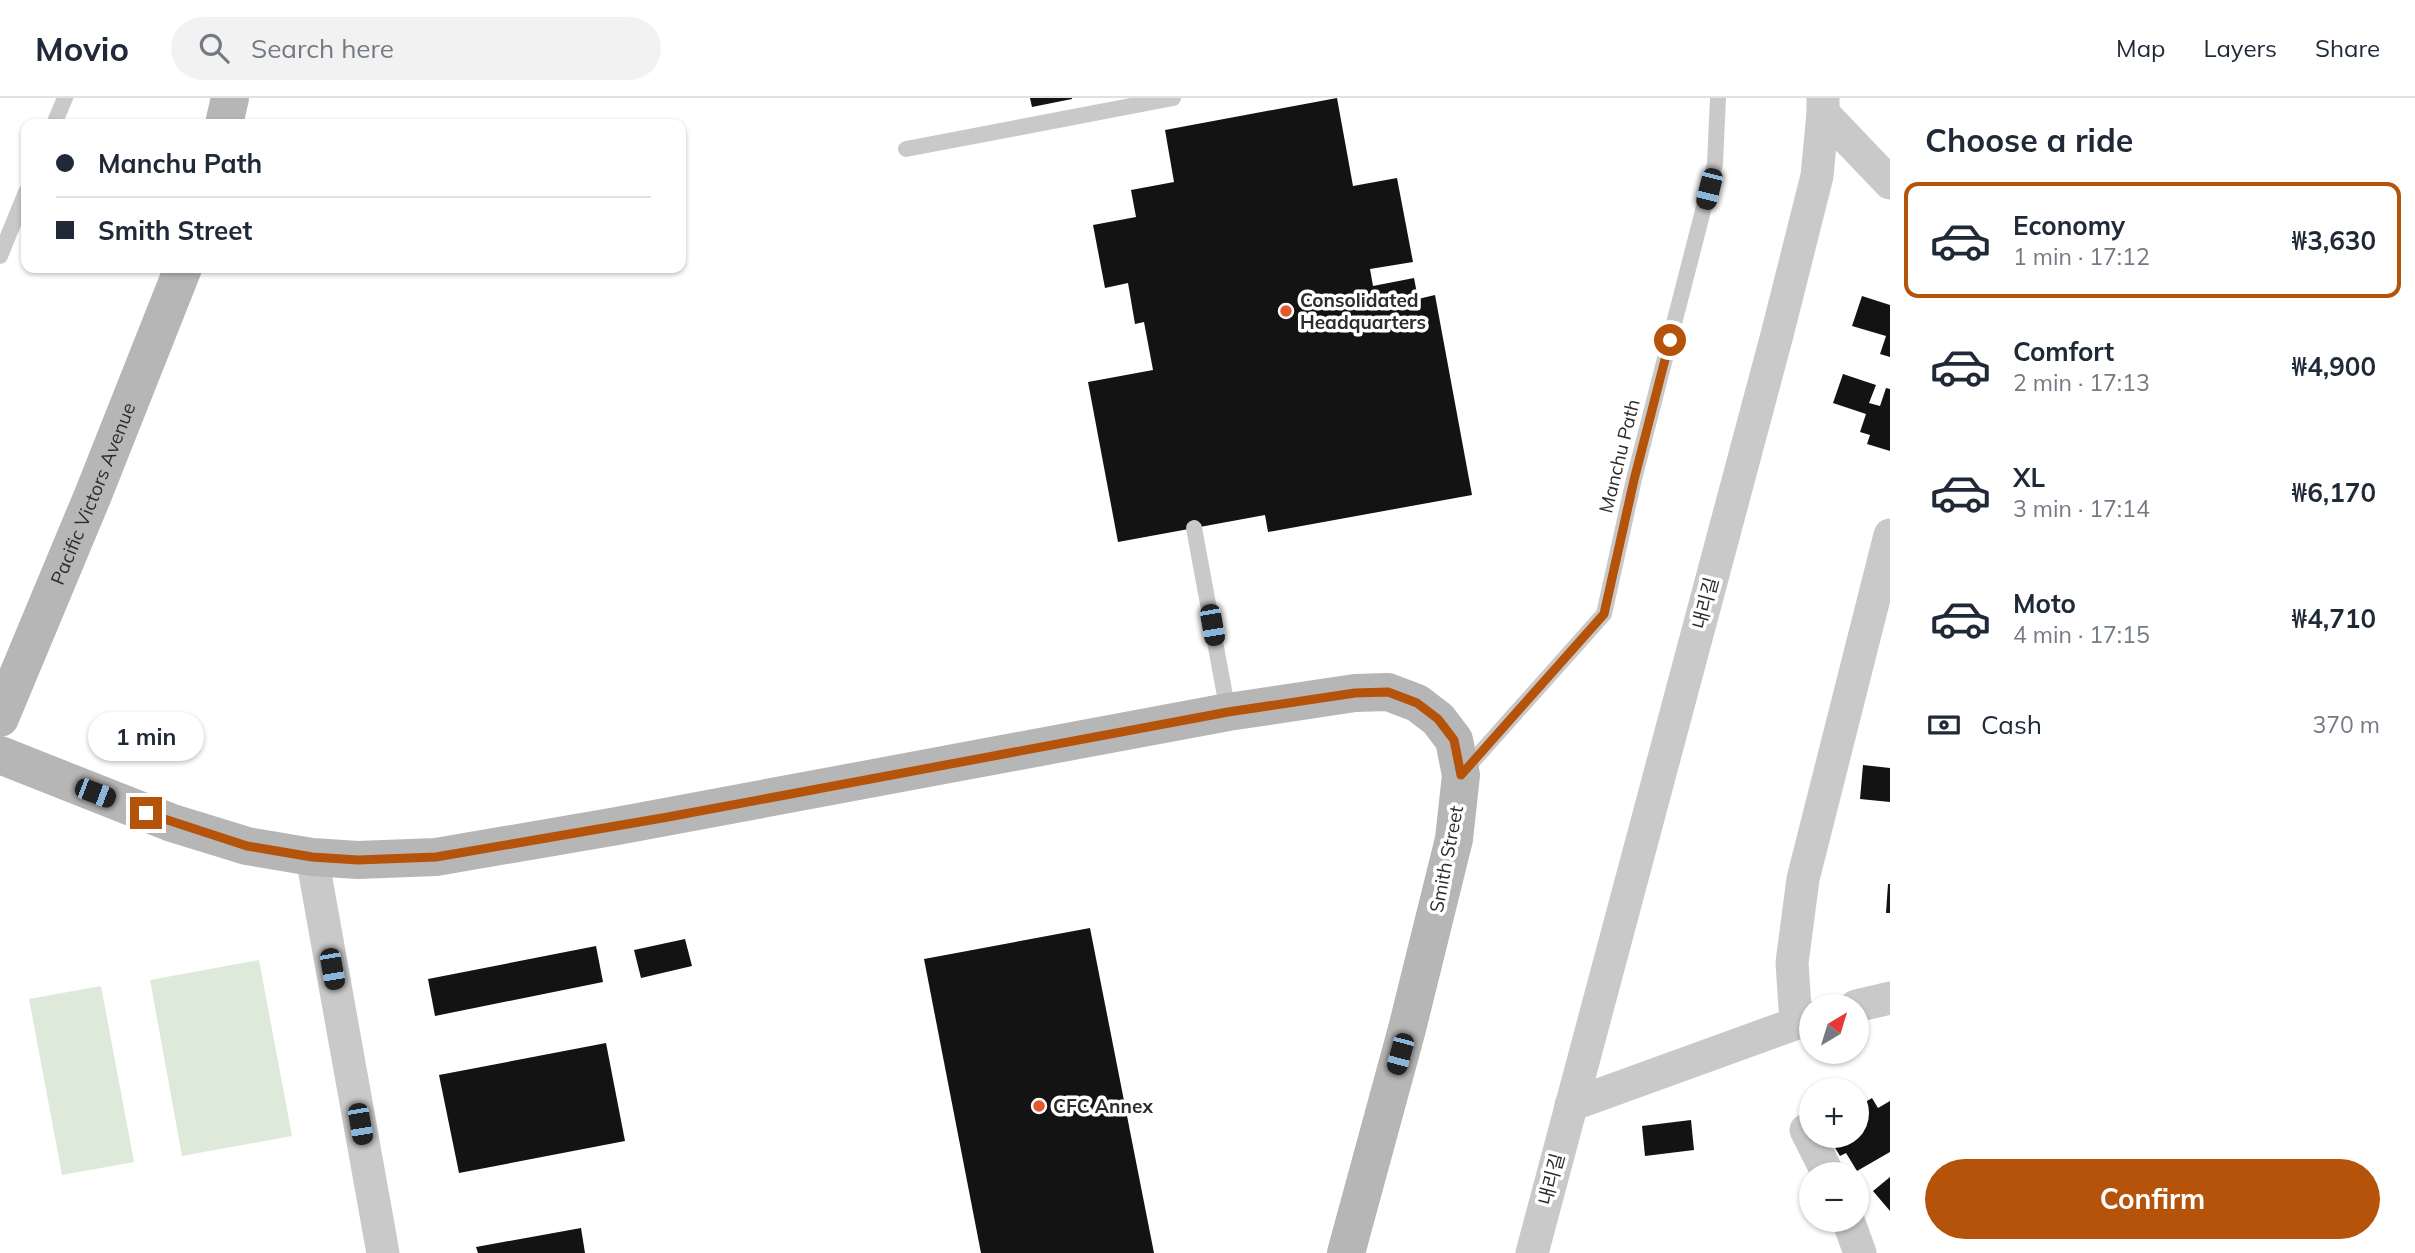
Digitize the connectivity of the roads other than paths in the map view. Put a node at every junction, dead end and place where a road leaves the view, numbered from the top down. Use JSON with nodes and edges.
{"nodes":[{"id":1,"x":65,"y":98,"type":"edge"},
{"id":2,"x":230,"y":98,"type":"edge"},
{"id":3,"x":1173,"y":98,"type":"edge"},
{"id":4,"x":1717,"y":98,"type":"edge"},
{"id":5,"x":1823,"y":106,"type":"edge"},
{"id":6,"x":56,"y":119,"type":"edge"},
{"id":7,"x":225,"y":119,"type":"edge"},
{"id":8,"x":906,"y":149,"type":"dead end"},
{"id":9,"x":1890,"y":183,"type":"edge"},
{"id":10,"x":21,"y":204,"type":"edge"},
{"id":11,"x":0,"y":256,"type":"edge"},
{"id":12,"x":181,"y":273,"type":"edge"},
{"id":13,"x":1194,"y":528,"type":"dead end"},
{"id":14,"x":1887,"y":553,"type":"edge"},
{"id":15,"x":1228,"y":712,"type":"junction"},
{"id":16,"x":0,"y":718,"type":"edge"},
{"id":17,"x":0,"y":755,"type":"edge"},
{"id":18,"x":1461,"y":775,"type":"junction"},
{"id":19,"x":312,"y":857,"type":"junction"},
{"id":20,"x":1890,"y":998,"type":"edge"},
{"id":21,"x":1799,"y":999,"type":"edge"},
{"id":22,"x":1869,"y":1003,"type":"edge"},
{"id":23,"x":1799,"y":1021,"type":"edge"},
{"id":24,"x":1571,"y":1105,"type":"junction"},
{"id":25,"x":1852,"y":1232,"type":"edge"},
{"id":26,"x":383,"y":1253,"type":"edge"},
{"id":27,"x":1346,"y":1253,"type":"edge"},
{"id":28,"x":1532,"y":1253,"type":"edge"},
{"id":29,"x":1860,"y":1253,"type":"edge"}],
"edges":[{"from":1,"to":6,"type":"lane"},
{"from":2,"to":7,"type":"street"},
{"from":3,"to":8,"type":"lane"},
{"from":4,"to":18,"type":"lane","name":"Manchu Path"},
{"from":5,"to":9,"type":"street"},
{"from":5,"to":24,"type":"street","name":"내리길"},
{"from":10,"to":11,"type":"lane"},
{"from":12,"to":16,"type":"street","name":"Pacific Victors Avenue"},
{"from":13,"to":15,"type":"lane"},
{"from":14,"to":21,"type":"street"},
{"from":15,"to":18,"type":"street","name":"Smith Street"},
{"from":15,"to":19,"type":"street","name":"Smith Street"},
{"from":17,"to":19,"type":"street","name":"Smith Street"},
{"from":18,"to":27,"type":"street","name":"Smith Street"},
{"from":19,"to":26,"type":"street"},
{"from":20,"to":22,"type":"street"},
{"from":23,"to":24,"type":"street"},
{"from":24,"to":28,"type":"street","name":"내리길"},
{"from":25,"to":29,"type":"street"}]}
